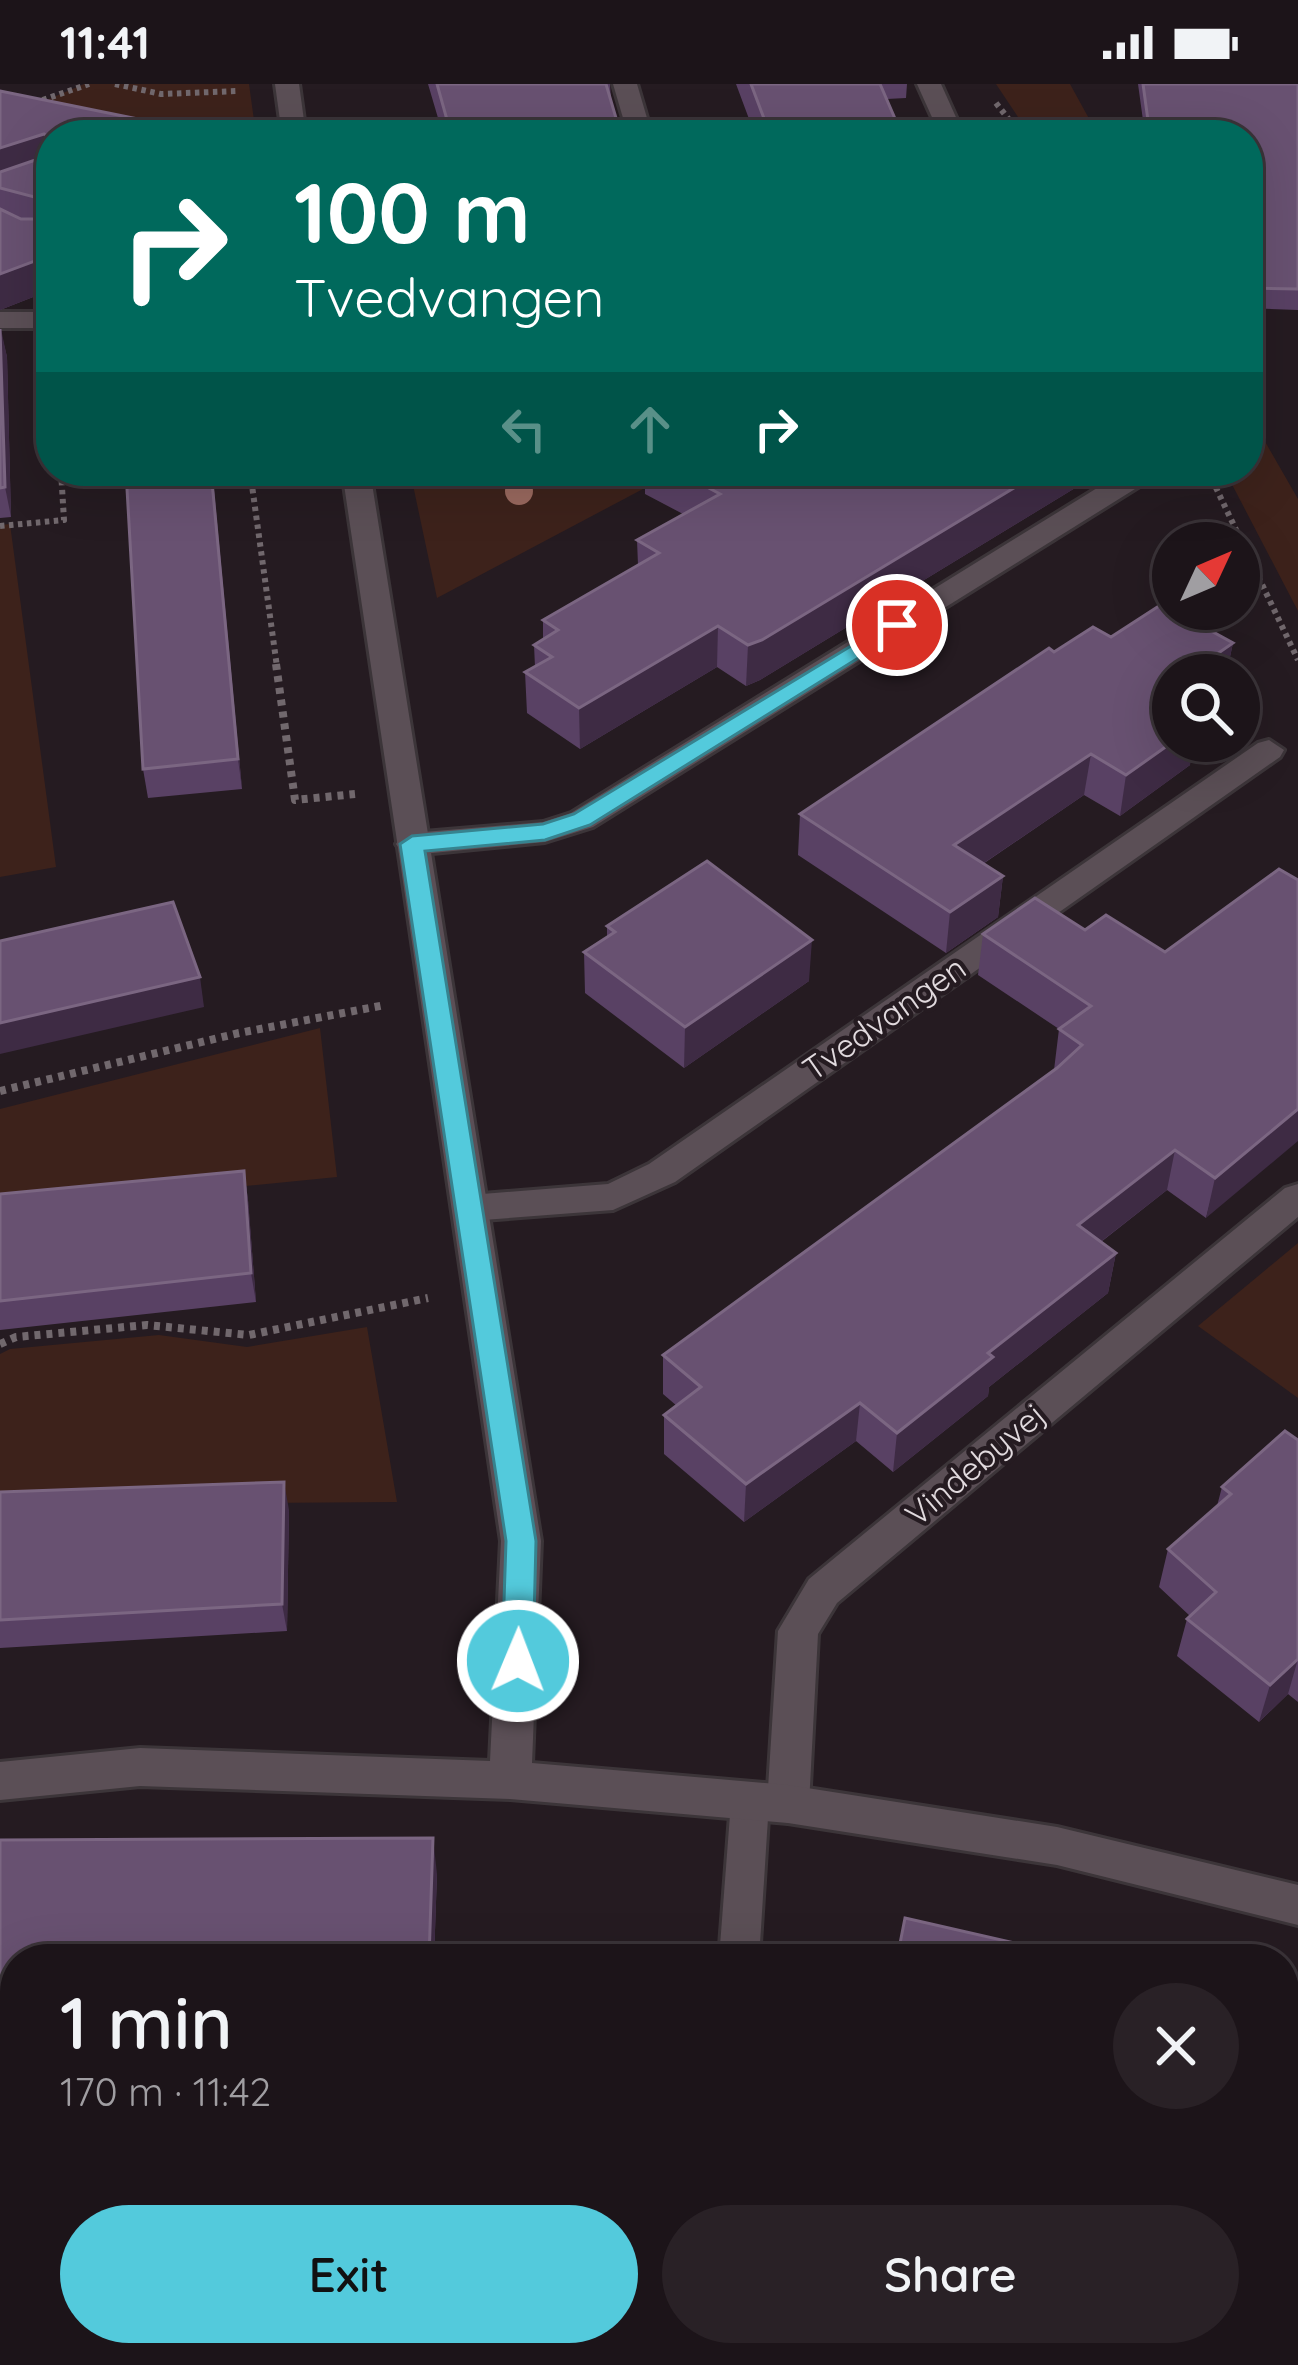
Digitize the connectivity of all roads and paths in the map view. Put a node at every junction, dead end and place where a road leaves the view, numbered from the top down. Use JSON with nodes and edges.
{"nodes":[{"id":1,"x":89,"y":84,"type":"edge"},
{"id":2,"x":116,"y":84,"type":"edge"},
{"id":3,"x":625,"y":84,"type":"edge"},
{"id":4,"x":929,"y":84,"type":"edge"},
{"id":5,"x":287,"y":85,"type":"edge"},
{"id":6,"x":994,"y":101,"type":"dead end"},
{"id":7,"x":22,"y":107,"type":"edge"},
{"id":8,"x":292,"y":120,"type":"edge"},
{"id":9,"x":636,"y":120,"type":"edge"},
{"id":10,"x":945,"y":120,"type":"edge"},
{"id":11,"x":1009,"y":120,"type":"edge"},
{"id":12,"x":0,"y":320,"type":"edge"},
{"id":13,"x":36,"y":320,"type":"edge"},
{"id":14,"x":62,"y":486,"type":"edge"},
{"id":15,"x":252,"y":486,"type":"edge"},
{"id":16,"x":358,"y":486,"type":"edge"},
{"id":17,"x":1120,"y":486,"type":"edge"},
{"id":18,"x":1215,"y":486,"type":"edge"},
{"id":19,"x":0,"y":526,"type":"edge"},
{"id":20,"x":1284,"y":630,"type":"junction"},
{"id":21,"x":1298,"y":630,"type":"edge"},
{"id":22,"x":1298,"y":660,"type":"edge"},
{"id":23,"x":1269,"y":750,"type":"dead end"},
{"id":24,"x":405,"y":790,"type":"junction"},
{"id":25,"x":412,"y":844,"type":"junction"},
{"id":26,"x":436,"y":995,"type":"junction"},
{"id":27,"x":0,"y":1091,"type":"edge"},
{"id":28,"x":1298,"y":1197,"type":"edge"},
{"id":29,"x":470,"y":1208,"type":"junction"},
{"id":30,"x":482,"y":1287,"type":"junction"},
{"id":31,"x":0,"y":1344,"type":"edge"},
{"id":32,"x":510,"y":1780,"type":"junction"},
{"id":33,"x":0,"y":1781,"type":"edge"},
{"id":34,"x":769,"y":1803,"type":"junction"},
{"id":35,"x":1298,"y":1905,"type":"edge"},
{"id":36,"x":743,"y":1944,"type":"edge"}],
"edges":[{"from":1,"to":7,"type":"path"},
{"from":2,"to":5,"type":"path"},
{"from":3,"to":9,"type":"street"},
{"from":4,"to":10,"type":"street"},
{"from":5,"to":8,"type":"street"},
{"from":6,"to":11,"type":"path"},
{"from":12,"to":13,"type":"street"},
{"from":14,"to":19,"type":"path"},
{"from":15,"to":24,"type":"path"},
{"from":16,"to":24,"type":"street"},
{"from":17,"to":25,"type":"street"},
{"from":18,"to":20,"type":"path"},
{"from":20,"to":21,"type":"path"},
{"from":20,"to":22,"type":"path"},
{"from":23,"to":29,"type":"street","name":"Tvedvangen"},
{"from":24,"to":25,"type":"street"},
{"from":25,"to":26,"type":"street"},
{"from":26,"to":27,"type":"path"},
{"from":26,"to":29,"type":"street"},
{"from":28,"to":34,"type":"street","name":"Vindebyvej"},
{"from":29,"to":30,"type":"street"},
{"from":30,"to":31,"type":"path"},
{"from":30,"to":32,"type":"street"},
{"from":32,"to":33,"type":"street"},
{"from":32,"to":34,"type":"street"},
{"from":34,"to":35,"type":"street"},
{"from":34,"to":36,"type":"lane"}]}
